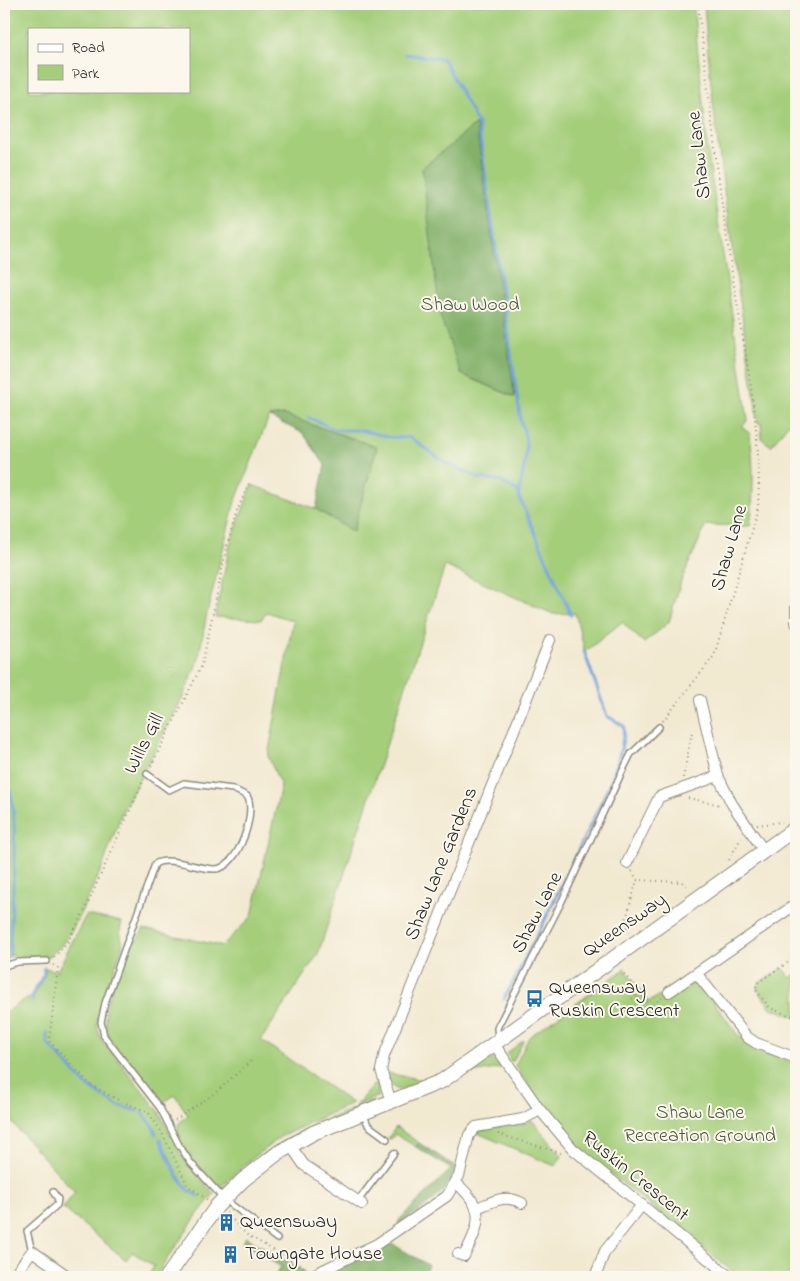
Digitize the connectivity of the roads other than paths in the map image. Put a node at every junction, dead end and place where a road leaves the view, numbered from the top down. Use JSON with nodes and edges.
{"nodes":[{"id":1,"x":796,"y":607,"type":"edge"},
{"id":2,"x":796,"y":623,"type":"edge"},
{"id":3,"x":550,"y":640,"type":"dead end"},
{"id":4,"x":700,"y":700,"type":"dead end"},
{"id":5,"x":659,"y":726,"type":"road end"},
{"id":6,"x":147,"y":774,"type":"road end"},
{"id":7,"x":718,"y":776,"type":"junction"},
{"id":8,"x":796,"y":828,"type":"edge"},
{"id":9,"x":764,"y":851,"type":"junction"},
{"id":10,"x":627,"y":863,"type":"dead end"},
{"id":11,"x":796,"y":904,"type":"edge"},
{"id":12,"x":47,"y":960,"type":"road end"},
{"id":13,"x":6,"y":965,"type":"edge"},
{"id":14,"x":697,"y":974,"type":"junction"},
{"id":15,"x":669,"y":992,"type":"road end"},
{"id":16,"x":497,"y":1043,"type":"junction"},
{"id":17,"x":796,"y":1058,"type":"edge"},
{"id":18,"x":391,"y":1102,"type":"junction"},
{"id":19,"x":540,"y":1110,"type":"junction"},
{"id":20,"x":363,"y":1113,"type":"junction"},
{"id":21,"x":387,"y":1139,"type":"dead end"},
{"id":22,"x":290,"y":1145,"type":"junction"},
{"id":23,"x":394,"y":1153,"type":"dead end"},
{"id":24,"x":456,"y":1183,"type":"junction"},
{"id":25,"x":53,"y":1192,"type":"dead end"},
{"id":26,"x":220,"y":1202,"type":"junction"},
{"id":27,"x":360,"y":1203,"type":"joint"},
{"id":28,"x":522,"y":1203,"type":"dead end"},
{"id":29,"x":642,"y":1205,"type":"junction"},
{"id":30,"x":477,"y":1208,"type":"junction"},
{"id":31,"x":277,"y":1239,"type":"dead end"},
{"id":32,"x":32,"y":1251,"type":"junction"},
{"id":33,"x":458,"y":1254,"type":"dead end"},
{"id":34,"x":53,"y":1266,"type":"junction"},
{"id":35,"x":312,"y":1275,"type":"edge"},
{"id":36,"x":13,"y":1277,"type":"edge"},
{"id":37,"x":46,"y":1277,"type":"edge"},
{"id":38,"x":68,"y":1277,"type":"edge"},
{"id":39,"x":167,"y":1277,"type":"edge"},
{"id":40,"x":595,"y":1277,"type":"edge"},
{"id":41,"x":730,"y":1277,"type":"edge"}],
"edges":[{"from":1,"to":2,"type":"street"},
{"from":3,"to":18,"type":"street","name":"Shaw Lane Gardens"},
{"from":4,"to":7,"type":"street"},
{"from":5,"to":16,"type":"lane","name":"Shaw Lane"},
{"from":6,"to":26,"type":"lane"},
{"from":7,"to":9,"type":"street"},
{"from":7,"to":10,"type":"street"},
{"from":8,"to":9,"type":"street","name":"Queensway"},
{"from":9,"to":16,"type":"street","name":"Queensway"},
{"from":11,"to":14,"type":"street"},
{"from":12,"to":13,"type":"lane"},
{"from":14,"to":15,"type":"street"},
{"from":14,"to":17,"type":"street"},
{"from":16,"to":18,"type":"street","name":"Queensway"},
{"from":16,"to":19,"type":"street","name":"Ruskin Crescent"},
{"from":18,"to":20,"type":"street","name":"Queensway"},
{"from":19,"to":24,"type":"street"},
{"from":19,"to":29,"type":"street","name":"Ruskin Crescent"},
{"from":20,"to":21,"type":"lane"},
{"from":20,"to":22,"type":"street","name":"Queensway"},
{"from":22,"to":26,"type":"street","name":"Queensway"},
{"from":22,"to":27,"type":"street"},
{"from":23,"to":27,"type":"lane"},
{"from":24,"to":30,"type":"street"},
{"from":24,"to":35,"type":"street"},
{"from":25,"to":32,"type":"lane"},
{"from":26,"to":31,"type":"lane"},
{"from":26,"to":39,"type":"street","name":"Queensway"},
{"from":28,"to":30,"type":"street"},
{"from":29,"to":40,"type":"street"},
{"from":29,"to":41,"type":"street","name":"Ruskin Crescent"},
{"from":30,"to":33,"type":"street"},
{"from":32,"to":34,"type":"street"},
{"from":32,"to":36,"type":"street"},
{"from":34,"to":37,"type":"lane"},
{"from":34,"to":38,"type":"street"}]}
